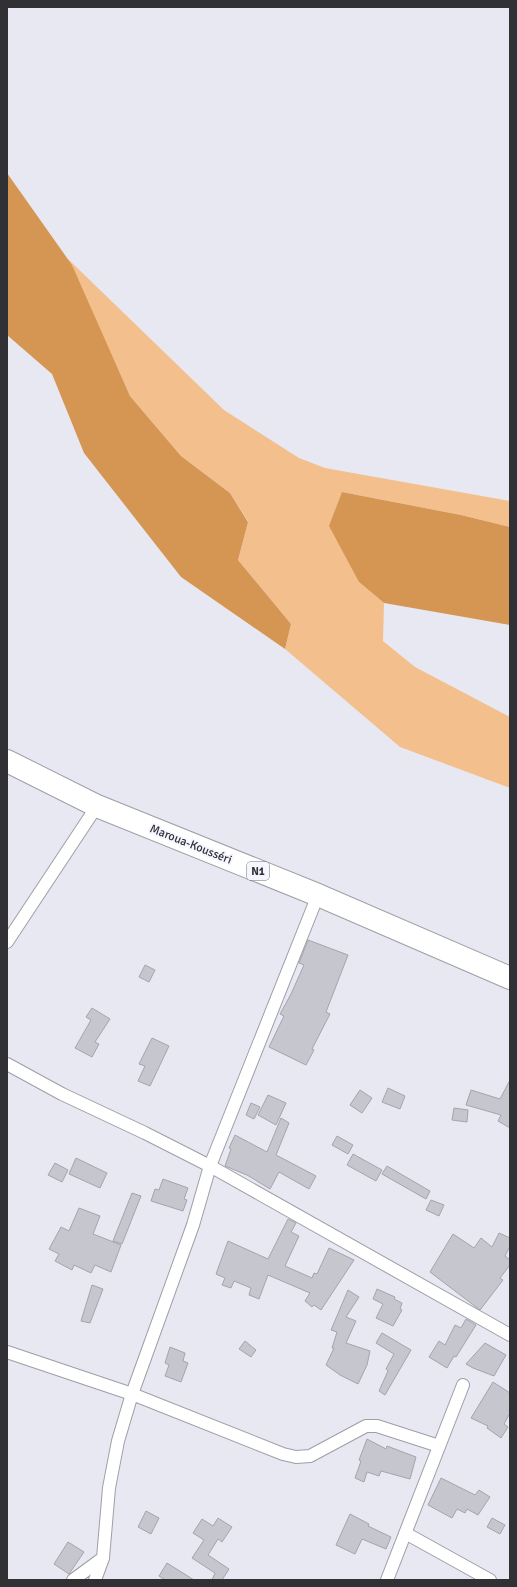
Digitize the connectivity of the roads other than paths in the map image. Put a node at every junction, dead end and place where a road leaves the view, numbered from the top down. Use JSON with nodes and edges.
{"nodes":[{"id":1,"x":7,"y":761,"type":"edge"},
{"id":2,"x":97,"y":806,"type":"junction"},
{"id":3,"x":318,"y":895,"type":"junction"},
{"id":4,"x":7,"y":942,"type":"edge"},
{"id":5,"x":510,"y":978,"type":"edge"},
{"id":6,"x":7,"y":1064,"type":"edge"},
{"id":7,"x":210,"y":1166,"type":"junction"},
{"id":8,"x":510,"y":1320,"type":"edge"},
{"id":9,"x":507,"y":1333,"type":"edge"},
{"id":10,"x":7,"y":1352,"type":"edge"},
{"id":11,"x":463,"y":1385,"type":"dead end"},
{"id":12,"x":132,"y":1394,"type":"junction"},
{"id":13,"x":439,"y":1446,"type":"junction"},
{"id":14,"x":407,"y":1534,"type":"junction"},
{"id":15,"x":103,"y":1558,"type":"junction"},
{"id":16,"x":73,"y":1580,"type":"edge"},
{"id":17,"x":95,"y":1580,"type":"edge"},
{"id":18,"x":387,"y":1580,"type":"edge"},
{"id":19,"x":490,"y":1580,"type":"edge"}],
"edges":[{"from":1,"to":2,"type":"highway","name":"Maroua-Kousséri","number":"N1"},
{"from":2,"to":3,"type":"highway","name":"Maroua-Kousséri","number":"N1"},
{"from":2,"to":4,"type":"street"},
{"from":3,"to":5,"type":"highway","name":"Maroua-Kousséri","number":"N1"},
{"from":3,"to":7,"type":"street"},
{"from":6,"to":7,"type":"street"},
{"from":7,"to":9,"type":"street"},
{"from":7,"to":12,"type":"street"},
{"from":8,"to":9,"type":"street"},
{"from":10,"to":12,"type":"street"},
{"from":11,"to":13,"type":"street"},
{"from":12,"to":13,"type":"street"},
{"from":12,"to":15,"type":"street"},
{"from":13,"to":14,"type":"street"},
{"from":14,"to":18,"type":"street"},
{"from":14,"to":19,"type":"street"},
{"from":15,"to":16,"type":"street"},
{"from":15,"to":17,"type":"street"}]}
